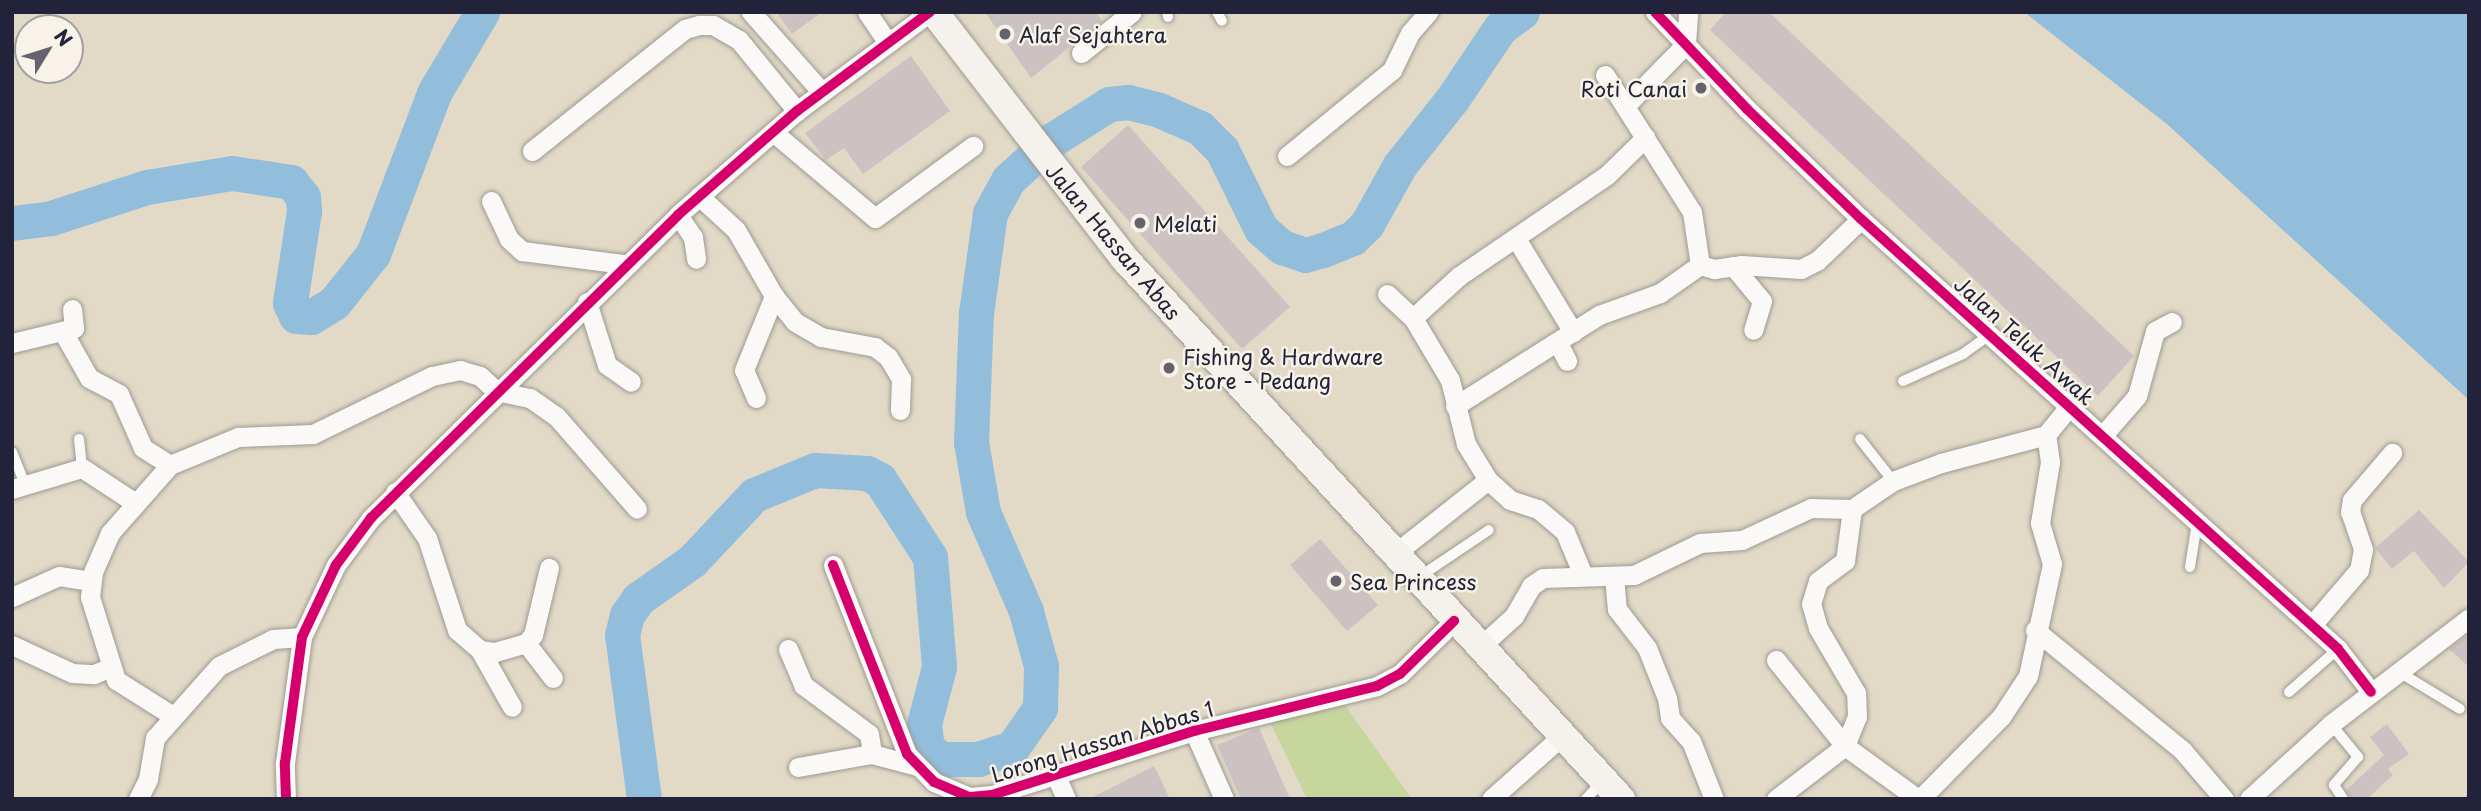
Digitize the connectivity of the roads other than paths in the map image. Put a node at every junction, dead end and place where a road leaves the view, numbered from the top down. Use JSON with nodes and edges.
{"nodes":[{"id":1,"x":751,"y":12,"type":"edge"},
{"id":2,"x":867,"y":12,"type":"edge"},
{"id":3,"x":932,"y":12,"type":"edge"},
{"id":4,"x":1428,"y":12,"type":"edge"},
{"id":5,"x":1656,"y":12,"type":"edge"},
{"id":6,"x":1688,"y":12,"type":"edge"},
{"id":7,"x":1125,"y":14,"type":"edge"},
{"id":8,"x":888,"y":43,"type":"junction"},
{"id":9,"x":1686,"y":44,"type":"junction"},
{"id":10,"x":1081,"y":53,"type":"dead end"},
{"id":11,"x":1605,"y":75,"type":"dead end"},
{"id":12,"x":821,"y":91,"type":"junction"},
{"id":13,"x":1627,"y":104,"type":"junction"},
{"id":14,"x":797,"y":111,"type":"junction"},
{"id":15,"x":773,"y":132,"type":"junction"},
{"id":16,"x":1646,"y":137,"type":"junction"},
{"id":17,"x":973,"y":146,"type":"dead end"},
{"id":18,"x":532,"y":151,"type":"dead end"},
{"id":19,"x":1286,"y":156,"type":"dead end"},
{"id":20,"x":699,"y":196,"type":"junction"},
{"id":21,"x":491,"y":201,"type":"dead end"},
{"id":22,"x":678,"y":215,"type":"junction"},
{"id":23,"x":1861,"y":219,"type":"junction"},
{"id":24,"x":1517,"y":240,"type":"junction"},
{"id":25,"x":696,"y":259,"type":"dead end"},
{"id":26,"x":624,"y":264,"type":"junction"},
{"id":27,"x":1700,"y":265,"type":"junction"},
{"id":28,"x":1734,"y":266,"type":"junction"},
{"id":29,"x":1387,"y":294,"type":"dead end"},
{"id":30,"x":774,"y":296,"type":"junction"},
{"id":31,"x":587,"y":302,"type":"junction"},
{"id":32,"x":72,"y":309,"type":"dead end"},
{"id":33,"x":1413,"y":318,"type":"junction"},
{"id":34,"x":2172,"y":322,"type":"dead end"},
{"id":35,"x":1753,"y":330,"type":"dead end"},
{"id":36,"x":63,"y":332,"type":"junction"},
{"id":37,"x":1989,"y":335,"type":"junction"},
{"id":38,"x":1566,"y":338,"type":"junction"},
{"id":39,"x":12,"y":343,"type":"edge"},
{"id":40,"x":1567,"y":361,"type":"dead end"},
{"id":41,"x":1903,"y":381,"type":"dead end"},
{"id":42,"x":631,"y":382,"type":"dead end"},
{"id":43,"x":496,"y":391,"type":"junction"},
{"id":44,"x":756,"y":398,"type":"dead end"},
{"id":45,"x":2070,"y":405,"type":"junction"},
{"id":46,"x":1455,"y":406,"type":"junction"},
{"id":47,"x":900,"y":410,"type":"dead end"},
{"id":48,"x":2046,"y":435,"type":"junction"},
{"id":49,"x":2103,"y":435,"type":"junction"},
{"id":50,"x":79,"y":439,"type":"dead end"},
{"id":51,"x":1860,"y":439,"type":"dead end"},
{"id":52,"x":12,"y":452,"type":"edge"},
{"id":53,"x":2392,"y":453,"type":"dead end"},
{"id":54,"x":170,"y":465,"type":"junction"},
{"id":55,"x":82,"y":468,"type":"junction"},
{"id":56,"x":1488,"y":480,"type":"junction"},
{"id":57,"x":1893,"y":481,"type":"junction"},
{"id":58,"x":19,"y":486,"type":"edge"},
{"id":59,"x":395,"y":492,"type":"junction"},
{"id":60,"x":134,"y":502,"type":"junction"},
{"id":61,"x":636,"y":509,"type":"dead end"},
{"id":62,"x":1852,"y":509,"type":"junction"},
{"id":63,"x":2198,"y":519,"type":"junction"},
{"id":64,"x":1489,"y":530,"type":"dead end"},
{"id":65,"x":1394,"y":555,"type":"junction"},
{"id":66,"x":833,"y":565,"type":"dead end"},
{"id":67,"x":2190,"y":567,"type":"dead end"},
{"id":68,"x":549,"y":568,"type":"dead end"},
{"id":69,"x":1583,"y":575,"type":"junction"},
{"id":70,"x":1614,"y":576,"type":"junction"},
{"id":71,"x":91,"y":580,"type":"junction"},
{"id":72,"x":1416,"y":580,"type":"junction"},
{"id":73,"x":12,"y":597,"type":"edge"},
{"id":74,"x":2469,"y":618,"type":"edge"},
{"id":75,"x":1454,"y":621,"type":"junction"},
{"id":76,"x":2312,"y":625,"type":"junction"},
{"id":77,"x":2035,"y":630,"type":"junction"},
{"id":78,"x":302,"y":637,"type":"junction"},
{"id":79,"x":526,"y":643,"type":"junction"},
{"id":80,"x":12,"y":645,"type":"edge"},
{"id":81,"x":1480,"y":648,"type":"junction"},
{"id":82,"x":788,"y":649,"type":"dead end"},
{"id":83,"x":2339,"y":649,"type":"junction"},
{"id":84,"x":480,"y":650,"type":"junction"},
{"id":85,"x":1776,"y":660,"type":"dead end"},
{"id":86,"x":109,"y":668,"type":"junction"},
{"id":87,"x":2399,"y":671,"type":"junction"},
{"id":88,"x":553,"y":678,"type":"dead end"},
{"id":89,"x":2289,"y":692,"type":"dead end"},
{"id":90,"x":2371,"y":692,"type":"junction"},
{"id":91,"x":512,"y":707,"type":"dead end"},
{"id":92,"x":2460,"y":709,"type":"dead end"},
{"id":93,"x":173,"y":716,"type":"junction"},
{"id":94,"x":2331,"y":724,"type":"junction"},
{"id":95,"x":1194,"y":731,"type":"junction"},
{"id":96,"x":1563,"y":735,"type":"junction"},
{"id":97,"x":1845,"y":746,"type":"junction"},
{"id":98,"x":872,"y":754,"type":"junction"},
{"id":99,"x":917,"y":766,"type":"junction"},
{"id":100,"x":798,"y":767,"type":"dead end"},
{"id":101,"x":1055,"y":774,"type":"junction"},
{"id":102,"x":1604,"y":793,"type":"edge"},
{"id":103,"x":992,"y":797,"type":"edge"},
{"id":104,"x":138,"y":799,"type":"edge"},
{"id":105,"x":286,"y":799,"type":"edge"},
{"id":106,"x":1066,"y":799,"type":"edge"},
{"id":107,"x":1224,"y":799,"type":"edge"},
{"id":108,"x":1491,"y":799,"type":"edge"},
{"id":109,"x":1714,"y":799,"type":"edge"},
{"id":110,"x":1776,"y":799,"type":"edge"},
{"id":111,"x":1919,"y":799,"type":"edge"},
{"id":112,"x":2224,"y":799,"type":"edge"},
{"id":113,"x":2249,"y":799,"type":"edge"},
{"id":114,"x":2343,"y":799,"type":"edge"}],
"edges":[{"from":1,"to":12,"type":"street"},
{"from":2,"to":8,"type":"street"},
{"from":3,"to":8,"type":"street"},
{"from":3,"to":65,"type":"main road","name":"Jalan Hassan Abas"},
{"from":4,"to":19,"type":"street"},
{"from":5,"to":9,"type":"street","name":"Jalan Teluk Awak"},
{"from":6,"to":9,"type":"street"},
{"from":7,"to":10,"type":"street"},
{"from":8,"to":12,"type":"street"},
{"from":9,"to":13,"type":"street"},
{"from":9,"to":23,"type":"street","name":"Jalan Teluk Awak"},
{"from":11,"to":13,"type":"street"},
{"from":12,"to":14,"type":"street"},
{"from":13,"to":16,"type":"street"},
{"from":14,"to":15,"type":"street"},
{"from":14,"to":18,"type":"street"},
{"from":15,"to":17,"type":"street"},
{"from":15,"to":20,"type":"street"},
{"from":16,"to":24,"type":"street"},
{"from":16,"to":27,"type":"street"},
{"from":20,"to":22,"type":"street"},
{"from":20,"to":30,"type":"street"},
{"from":21,"to":26,"type":"street"},
{"from":22,"to":25,"type":"street"},
{"from":22,"to":26,"type":"street"},
{"from":23,"to":28,"type":"street"},
{"from":23,"to":37,"type":"street","name":"Jalan Teluk Awak"},
{"from":24,"to":33,"type":"street"},
{"from":24,"to":38,"type":"street"},
{"from":26,"to":31,"type":"street"},
{"from":27,"to":28,"type":"street"},
{"from":27,"to":38,"type":"street"},
{"from":28,"to":35,"type":"street"},
{"from":29,"to":33,"type":"street"},
{"from":30,"to":44,"type":"street"},
{"from":30,"to":47,"type":"street"},
{"from":31,"to":42,"type":"street"},
{"from":31,"to":43,"type":"street"},
{"from":32,"to":36,"type":"street"},
{"from":33,"to":46,"type":"street"},
{"from":34,"to":49,"type":"street"},
{"from":36,"to":39,"type":"street"},
{"from":36,"to":54,"type":"street"},
{"from":37,"to":41,"type":"lane"},
{"from":37,"to":45,"type":"street","name":"Jalan Teluk Awak"},
{"from":38,"to":40,"type":"street"},
{"from":38,"to":46,"type":"street"},
{"from":43,"to":54,"type":"street"},
{"from":43,"to":59,"type":"street"},
{"from":43,"to":61,"type":"street"},
{"from":45,"to":48,"type":"street"},
{"from":45,"to":49,"type":"street","name":"Jalan Teluk Awak"},
{"from":46,"to":56,"type":"street"},
{"from":48,"to":57,"type":"street"},
{"from":48,"to":77,"type":"street"},
{"from":49,"to":63,"type":"street","name":"Jalan Teluk Awak"},
{"from":50,"to":55,"type":"lane"},
{"from":51,"to":57,"type":"lane"},
{"from":52,"to":58,"type":"lane"},
{"from":53,"to":76,"type":"street"},
{"from":54,"to":60,"type":"street"},
{"from":55,"to":58,"type":"street"},
{"from":55,"to":60,"type":"street"},
{"from":56,"to":65,"type":"street"},
{"from":56,"to":69,"type":"street"},
{"from":57,"to":62,"type":"street"},
{"from":59,"to":78,"type":"street"},
{"from":59,"to":84,"type":"street"},
{"from":60,"to":71,"type":"street"},
{"from":62,"to":70,"type":"street"},
{"from":62,"to":97,"type":"street"},
{"from":63,"to":67,"type":"lane"},
{"from":63,"to":76,"type":"street","name":"Jalan Teluk Awak"},
{"from":64,"to":72,"type":"lane"},
{"from":65,"to":72,"type":"main road","name":"Jalan Hassan Abas"},
{"from":66,"to":99,"type":"street","name":"Lorong Hassan Abbas 1"},
{"from":68,"to":79,"type":"street"},
{"from":69,"to":70,"type":"street"},
{"from":69,"to":81,"type":"street"},
{"from":70,"to":109,"type":"street"},
{"from":71,"to":73,"type":"street"},
{"from":71,"to":86,"type":"street"},
{"from":72,"to":75,"type":"main road","name":"Jalan Hassan Abas"},
{"from":74,"to":87,"type":"street"},
{"from":75,"to":81,"type":"main road","name":"Jalan Hassan Abas"},
{"from":75,"to":95,"type":"street","name":"Lorong Hassan Abbas 1"},
{"from":76,"to":83,"type":"street","name":"Jalan Teluk Awak"},
{"from":77,"to":111,"type":"street"},
{"from":77,"to":112,"type":"street"},
{"from":78,"to":93,"type":"street"},
{"from":78,"to":105,"type":"street"},
{"from":79,"to":84,"type":"street"},
{"from":79,"to":88,"type":"street"},
{"from":80,"to":86,"type":"street"},
{"from":81,"to":96,"type":"main road","name":"Jalan Hassan Abas"},
{"from":82,"to":98,"type":"street"},
{"from":83,"to":89,"type":"lane"},
{"from":83,"to":90,"type":"street","name":"Jalan Teluk Awak"},
{"from":84,"to":91,"type":"street"},
{"from":85,"to":97,"type":"street"},
{"from":86,"to":93,"type":"street"},
{"from":87,"to":90,"type":"street"},
{"from":87,"to":92,"type":"lane"},
{"from":90,"to":94,"type":"street"},
{"from":93,"to":104,"type":"street"},
{"from":94,"to":113,"type":"street"},
{"from":94,"to":114,"type":"lane"},
{"from":95,"to":101,"type":"street","name":"Lorong Hassan Abbas 1"},
{"from":95,"to":107,"type":"street"},
{"from":96,"to":102,"type":"main road","name":"Jalan Hassan Abas"},
{"from":96,"to":108,"type":"street"},
{"from":97,"to":110,"type":"street"},
{"from":97,"to":111,"type":"street"},
{"from":98,"to":99,"type":"street"},
{"from":98,"to":100,"type":"street"},
{"from":99,"to":103,"type":"street","name":"Lorong Hassan Abbas 1"},
{"from":101,"to":103,"type":"street","name":"Lorong Hassan Abbas 1"},
{"from":101,"to":106,"type":"street"}]}
